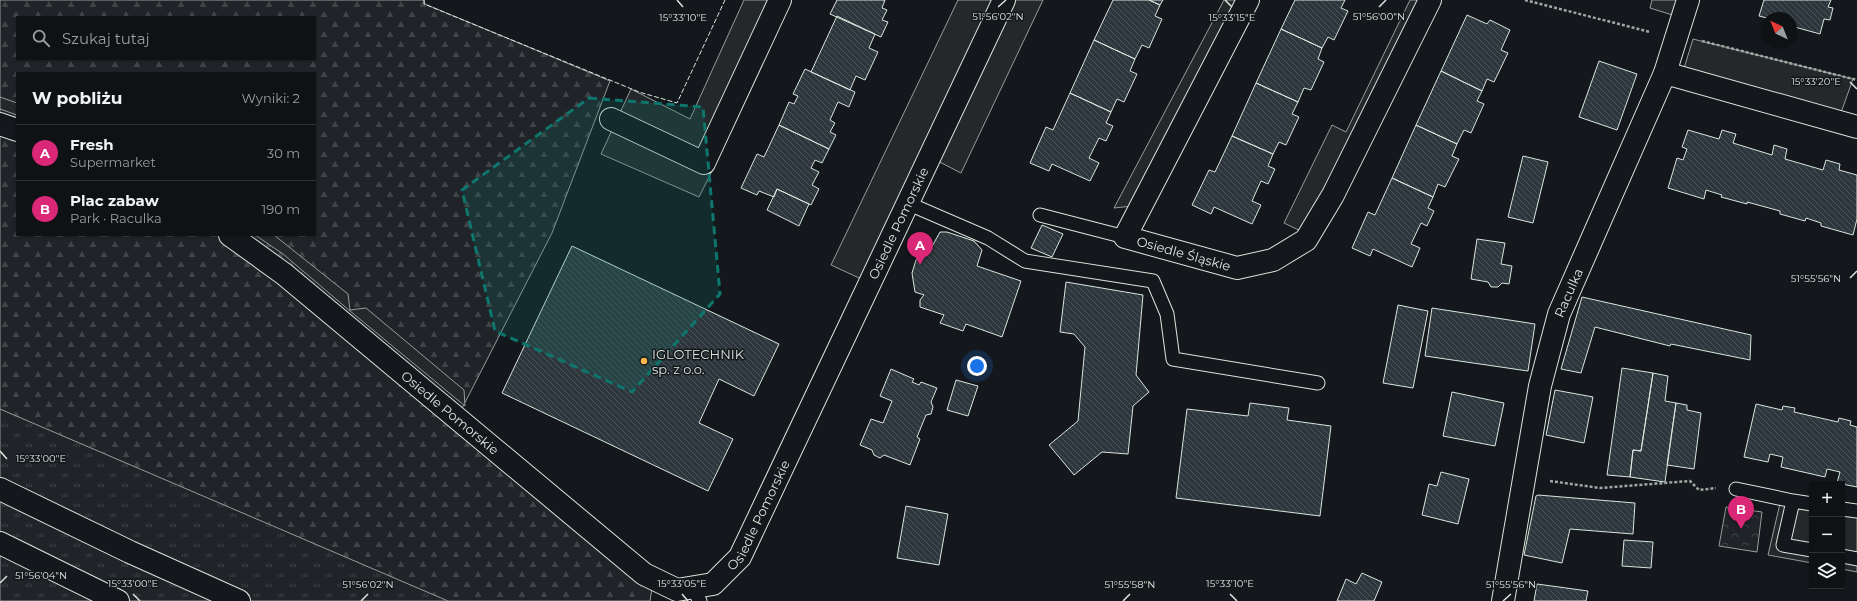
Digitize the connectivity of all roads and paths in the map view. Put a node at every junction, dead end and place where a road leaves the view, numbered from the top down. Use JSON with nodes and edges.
{"nodes":[{"id":1,"x":780,"y":0,"type":"edge"},
{"id":2,"x":1004,"y":0,"type":"edge"},
{"id":3,"x":1248,"y":0,"type":"edge"},
{"id":4,"x":1430,"y":0,"type":"edge"},
{"id":5,"x":1525,"y":0,"type":"edge"},
{"id":6,"x":1688,"y":0,"type":"edge"},
{"id":7,"x":1640,"y":30,"type":"dead end"},
{"id":8,"x":1677,"y":35,"type":"junction"},
{"id":9,"x":1665,"y":73,"type":"junction"},
{"id":10,"x":1857,"y":80,"type":"edge"},
{"id":11,"x":611,"y":119,"type":"dead end"},
{"id":12,"x":0,"y":124,"type":"edge"},
{"id":13,"x":1857,"y":127,"type":"edge"},
{"id":14,"x":16,"y":130,"type":"edge"},
{"id":15,"x":907,"y":203,"type":"junction"},
{"id":16,"x":1040,"y":215,"type":"dead end"},
{"id":17,"x":231,"y":236,"type":"edge"},
{"id":18,"x":1125,"y":237,"type":"junction"},
{"id":19,"x":1318,"y":383,"type":"dead end"},
{"id":20,"x":1524,"y":477,"type":"junction"},
{"id":21,"x":0,"y":489,"type":"edge"},
{"id":22,"x":1736,"y":489,"type":"joint"},
{"id":23,"x":1793,"y":501,"type":"junction"},
{"id":24,"x":1809,"y":504,"type":"edge"},
{"id":25,"x":1845,"y":509,"type":"edge"},
{"id":26,"x":1857,"y":511,"type":"edge"},
{"id":27,"x":0,"y":543,"type":"edge"},
{"id":28,"x":1809,"y":549,"type":"edge"},
{"id":29,"x":1845,"y":557,"type":"edge"},
{"id":30,"x":1857,"y":559,"type":"edge"},
{"id":31,"x":696,"y":594,"type":"edge"},
{"id":32,"x":118,"y":601,"type":"edge"},
{"id":33,"x":239,"y":601,"type":"edge"},
{"id":34,"x":1503,"y":601,"type":"edge"}],
"edges":[{"from":1,"to":11,"type":"main road"},
{"from":2,"to":15,"type":"main road","name":"Osiedle Pomorskie"},
{"from":3,"to":18,"type":"main road","name":"Osiedle Śląskie"},
{"from":4,"to":18,"type":"main road","name":"Osiedle Śląskie"},
{"from":5,"to":7,"type":"path"},
{"from":6,"to":8,"type":"main road","name":"Raculka"},
{"from":8,"to":9,"type":"main road","name":"Raculka"},
{"from":8,"to":10,"type":"path"},
{"from":9,"to":13,"type":"main road"},
{"from":9,"to":20,"type":"main road","name":"Raculka"},
{"from":12,"to":14,"type":"main road"},
{"from":15,"to":19,"type":"lane"},
{"from":15,"to":31,"type":"main road","name":"Osiedle Pomorskie"},
{"from":16,"to":18,"type":"lane"},
{"from":17,"to":31,"type":"main road","name":"Osiedle Pomorskie"},
{"from":20,"to":22,"type":"path"},
{"from":20,"to":34,"type":"main road","name":"Raculka"},
{"from":21,"to":33,"type":"main road"},
{"from":22,"to":23,"type":"lane"},
{"from":23,"to":24,"type":"lane"},
{"from":23,"to":28,"type":"lane"},
{"from":25,"to":26,"type":"lane"},
{"from":27,"to":32,"type":"main road"},
{"from":29,"to":30,"type":"lane"}]}
